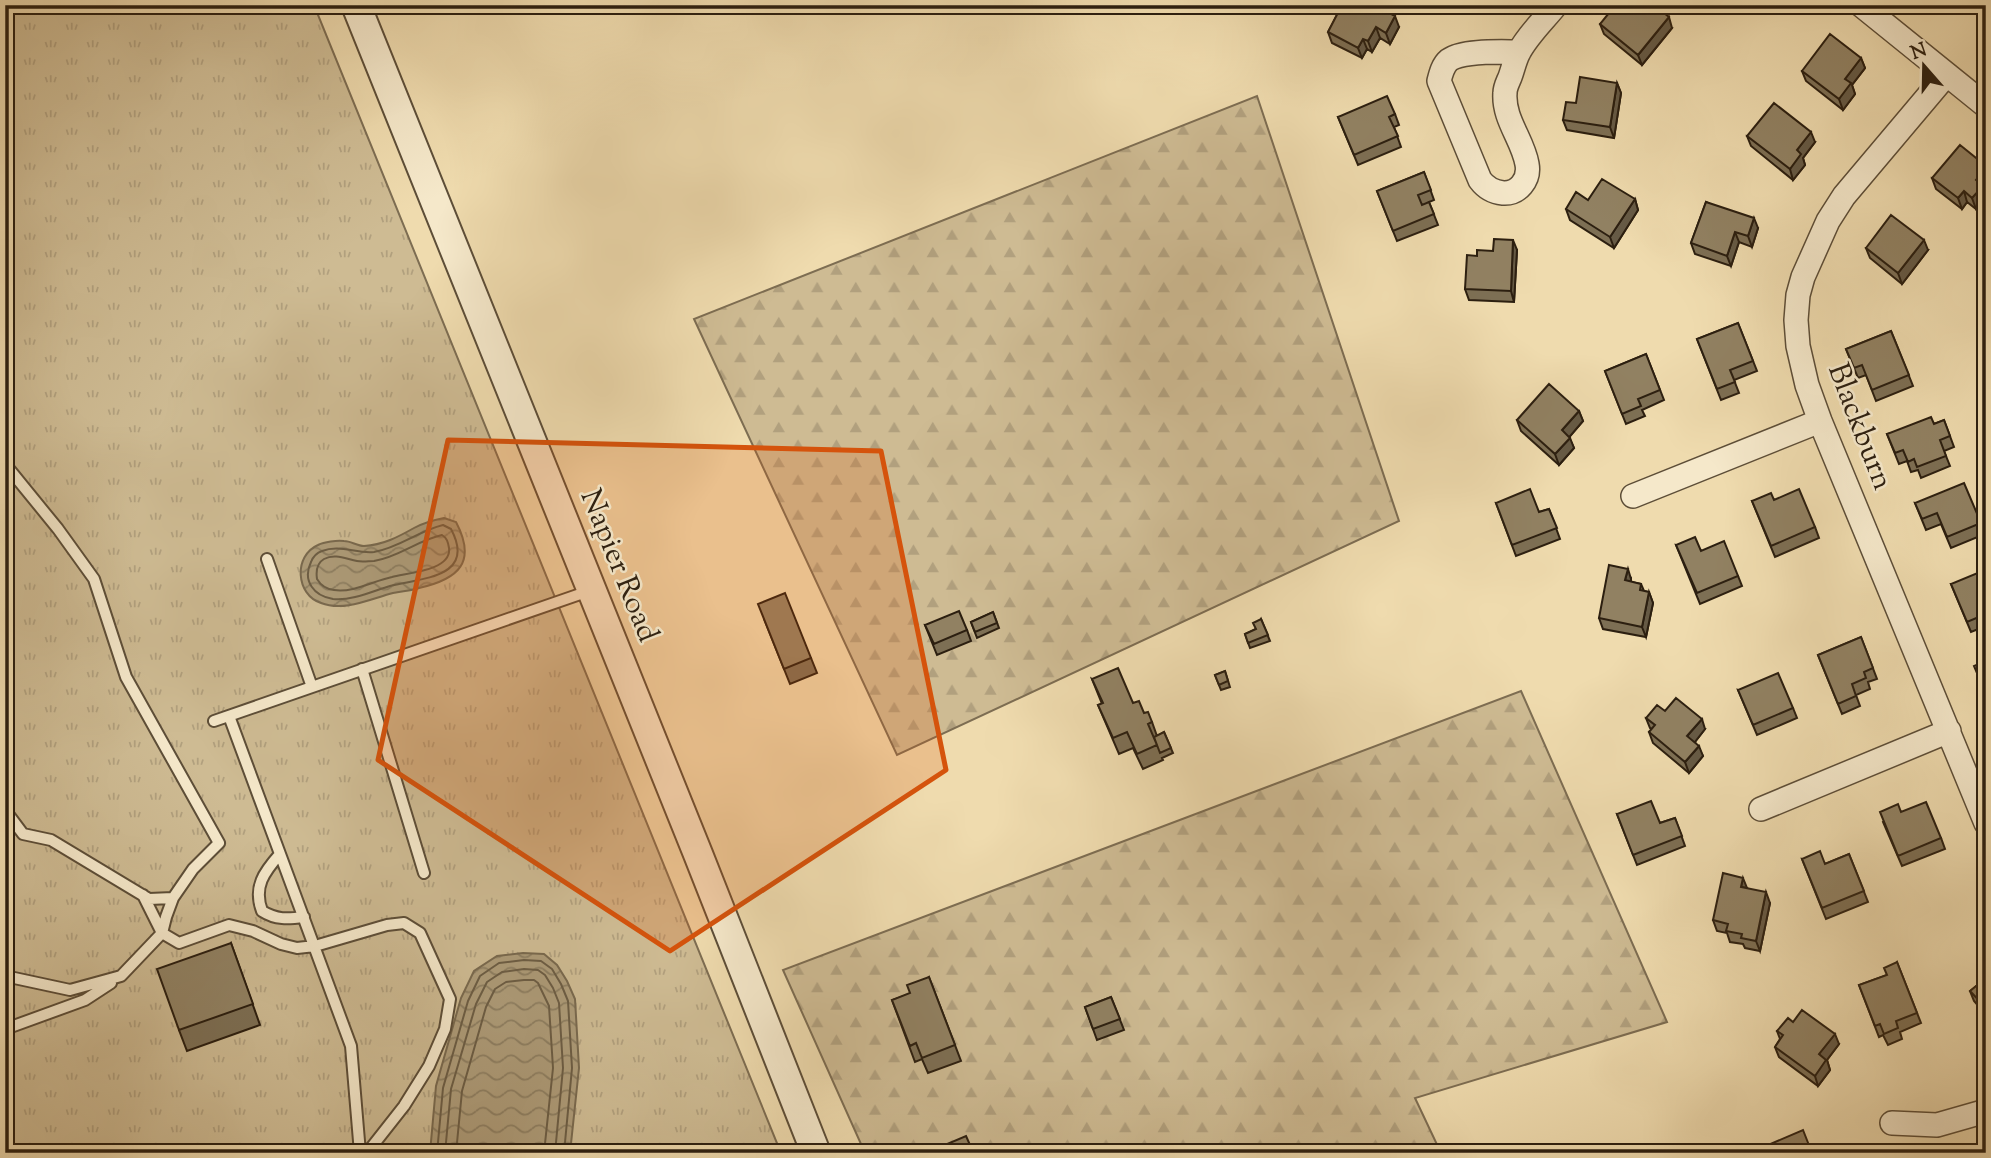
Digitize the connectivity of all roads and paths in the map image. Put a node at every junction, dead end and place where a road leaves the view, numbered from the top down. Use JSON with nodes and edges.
{"nodes":[{"id":1,"x":356,"y":5,"type":"edge"},
{"id":2,"x":1556,"y":5,"type":"edge"},
{"id":3,"x":1861,"y":5,"type":"edge"},
{"id":4,"x":1519,"y":52,"type":"junction"},
{"id":5,"x":1946,"y":75,"type":"junction"},
{"id":6,"x":1986,"y":106,"type":"edge"},
{"id":7,"x":1820,"y":421,"type":"junction"},
{"id":8,"x":5,"y":464,"type":"edge"},
{"id":9,"x":1633,"y":496,"type":"dead end"},
{"id":10,"x":267,"y":559,"type":"dead end"},
{"id":11,"x":592,"y":590,"type":"junction"},
{"id":12,"x":362,"y":669,"type":"junction"},
{"id":13,"x":312,"y":687,"type":"junction"},
{"id":14,"x":229,"y":716,"type":"junction"},
{"id":15,"x":214,"y":721,"type":"dead end"},
{"id":16,"x":1949,"y":732,"type":"junction"},
{"id":17,"x":1761,"y":809,"type":"dead end"},
{"id":18,"x":5,"y":810,"type":"edge"},
{"id":19,"x":1986,"y":823,"type":"edge"},
{"id":20,"x":280,"y":854,"type":"junction"},
{"id":21,"x":424,"y":873,"type":"dead end"},
{"id":22,"x":143,"y":895,"type":"junction"},
{"id":23,"x":173,"y":898,"type":"junction"},
{"id":24,"x":304,"y":917,"type":"junction"},
{"id":25,"x":162,"y":933,"type":"junction"},
{"id":26,"x":314,"y":946,"type":"junction"},
{"id":27,"x":5,"y":976,"type":"edge"},
{"id":28,"x":121,"y":976,"type":"junction"},
{"id":29,"x":5,"y":1028,"type":"edge"},
{"id":30,"x":1986,"y":1111,"type":"edge"},
{"id":31,"x":1892,"y":1123,"type":"dead end"},
{"id":32,"x":360,"y":1153,"type":"edge"},
{"id":33,"x":367,"y":1153,"type":"edge"},
{"id":34,"x":816,"y":1153,"type":"edge"}],
"edges":[{"from":1,"to":11,"type":"street","name":"Napier Road"},
{"from":2,"to":4,"type":"street"},
{"from":3,"to":5,"type":"street"},
{"from":4,"to":4,"type":"street"},
{"from":5,"to":6,"type":"street"},
{"from":5,"to":7,"type":"street","name":"Blackburn"},
{"from":7,"to":9,"type":"street"},
{"from":7,"to":16,"type":"street","name":"Blackburn"},
{"from":8,"to":23,"type":"lane"},
{"from":10,"to":13,"type":"lane"},
{"from":11,"to":12,"type":"lane"},
{"from":11,"to":34,"type":"street","name":"Napier Road"},
{"from":12,"to":13,"type":"lane"},
{"from":12,"to":21,"type":"lane"},
{"from":13,"to":14,"type":"lane"},
{"from":14,"to":15,"type":"lane"},
{"from":14,"to":20,"type":"lane"},
{"from":16,"to":17,"type":"street"},
{"from":16,"to":19,"type":"street","name":"Blackburn"},
{"from":18,"to":22,"type":"lane"},
{"from":20,"to":24,"type":"lane"},
{"from":20,"to":24,"type":"lane"},
{"from":22,"to":23,"type":"lane"},
{"from":22,"to":25,"type":"lane"},
{"from":23,"to":25,"type":"lane"},
{"from":24,"to":26,"type":"lane"},
{"from":25,"to":26,"type":"lane"},
{"from":25,"to":28,"type":"lane"},
{"from":26,"to":32,"type":"lane"},
{"from":26,"to":33,"type":"lane"},
{"from":27,"to":28,"type":"lane"},
{"from":28,"to":29,"type":"lane"},
{"from":30,"to":31,"type":"street"}]}
